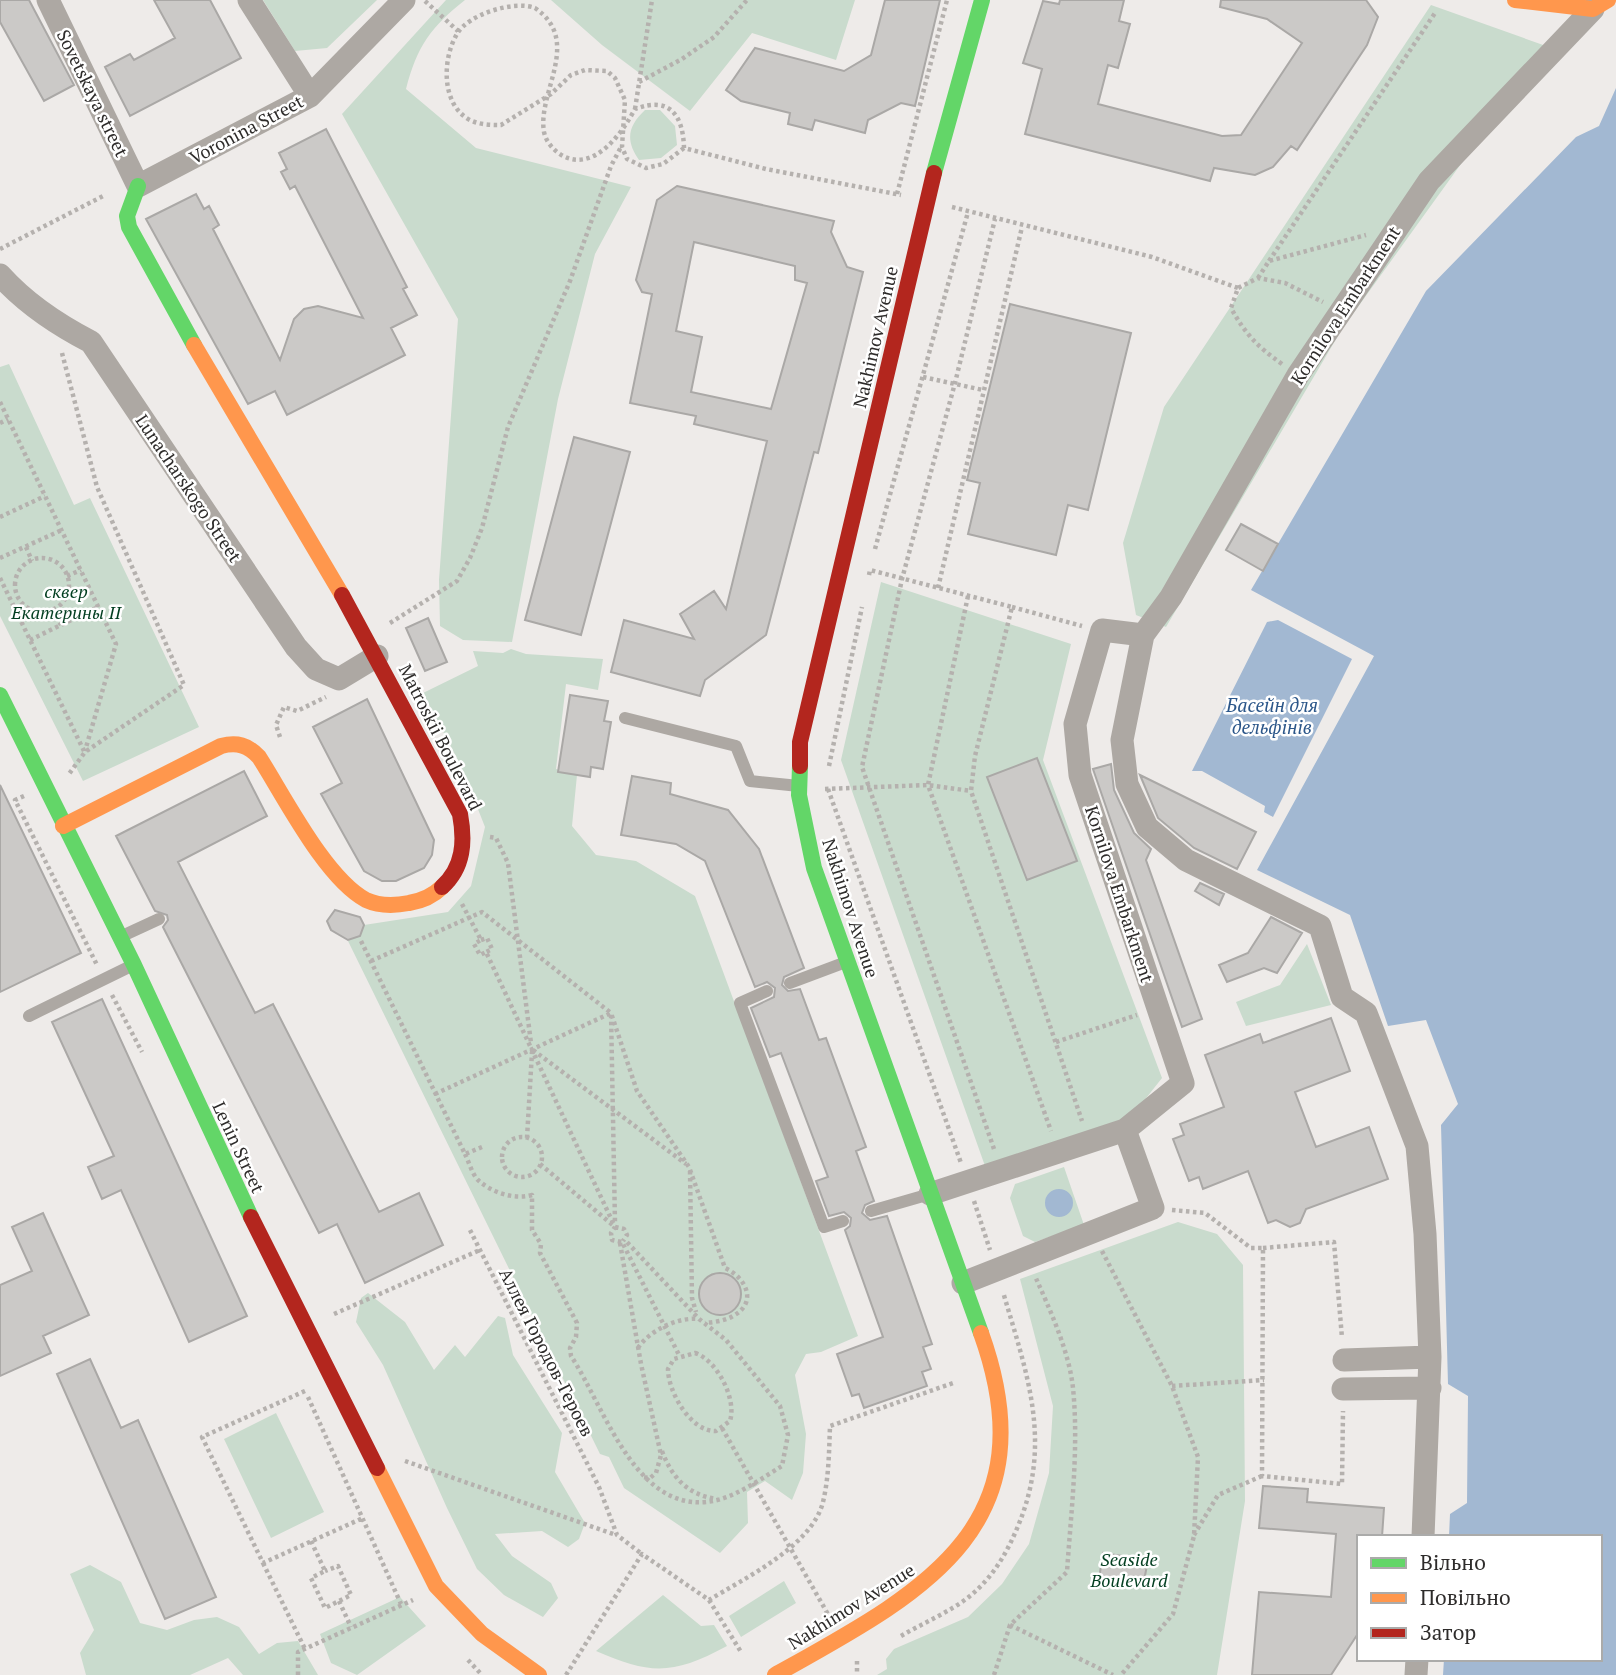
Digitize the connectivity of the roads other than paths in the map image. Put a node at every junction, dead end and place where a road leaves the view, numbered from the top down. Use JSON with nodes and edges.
{"nodes":[{"id":1,"x":48,"y":0,"type":"edge"},
{"id":2,"x":249,"y":0,"type":"edge"},
{"id":3,"x":404,"y":0,"type":"edge"},
{"id":4,"x":982,"y":0,"type":"edge"},
{"id":5,"x":1515,"y":0,"type":"edge"},
{"id":6,"x":1601,"y":4,"type":"edge"},
{"id":7,"x":310,"y":96,"type":"junction"},
{"id":8,"x":138,"y":186,"type":"junction"},
{"id":9,"x":0,"y":275,"type":"edge"},
{"id":10,"x":1143,"y":635,"type":"junction"},
{"id":11,"x":377,"y":656,"type":"junction"},
{"id":12,"x":0,"y":695,"type":"edge"},
{"id":13,"x":625,"y":718,"type":"dead end"},
{"id":14,"x":799,"y":791,"type":"junction"},
{"id":15,"x":63,"y":826,"type":"junction"},
{"id":16,"x":159,"y":919,"type":"dead end"},
{"id":17,"x":120,"y":937,"type":"junction"},
{"id":18,"x":846,"y":961,"type":"junction"},
{"id":19,"x":134,"y":965,"type":"junction"},
{"id":20,"x":790,"y":983,"type":"dead end"},
{"id":21,"x":767,"y":991,"type":"dead end"},
{"id":22,"x":29,"y":1016,"type":"dead end"},
{"id":23,"x":1125,"y":1130,"type":"junction"},
{"id":24,"x":930,"y":1194,"type":"junction"},
{"id":25,"x":871,"y":1211,"type":"dead end"},
{"id":26,"x":843,"y":1221,"type":"dead end"},
{"id":27,"x":963,"y":1283,"type":"junction"},
{"id":28,"x":1430,"y":1357,"type":"junction"},
{"id":29,"x":1344,"y":1360,"type":"road end"},
{"id":30,"x":1430,"y":1388,"type":"junction"},
{"id":31,"x":1343,"y":1389,"type":"road end"},
{"id":32,"x":1423,"y":1535,"type":"edge"},
{"id":33,"x":540,"y":1675,"type":"edge"},
{"id":34,"x":775,"y":1675,"type":"edge"}],
"edges":[{"from":1,"to":8,"type":"street","name":"Sovetskaya street"},
{"from":2,"to":7,"type":"street"},
{"from":3,"to":7,"type":"street","name":"Voronina Street"},
{"from":4,"to":14,"type":"main road","name":"Nakhimov Avenue"},
{"from":5,"to":6,"type":"main road"},
{"from":6,"to":10,"type":"street","name":"Kornilova Embarkment"},
{"from":7,"to":8,"type":"street","name":"Voronina Street"},
{"from":8,"to":11,"type":"main road","name":"Matroskii Boulevard"},
{"from":9,"to":11,"type":"street","name":"Lunacharskogo Street"},
{"from":10,"to":23,"type":"street","name":"Kornilova Embarkment"},
{"from":10,"to":28,"type":"street"},
{"from":11,"to":15,"type":"main road","name":"Matroskii Boulevard"},
{"from":12,"to":15,"type":"main road","name":"Lenin Street"},
{"from":13,"to":14,"type":"lane"},
{"from":14,"to":18,"type":"main road","name":"Nakhimov Avenue"},
{"from":15,"to":17,"type":"main road","name":"Lenin Street"},
{"from":16,"to":17,"type":"lane"},
{"from":17,"to":19,"type":"main road","name":"Lenin Street"},
{"from":18,"to":20,"type":"lane"},
{"from":18,"to":24,"type":"main road","name":"Nakhimov Avenue"},
{"from":19,"to":22,"type":"lane"},
{"from":19,"to":33,"type":"main road","name":"Lenin Street"},
{"from":21,"to":26,"type":"lane"},
{"from":23,"to":24,"type":"street"},
{"from":23,"to":27,"type":"street"},
{"from":24,"to":25,"type":"lane"},
{"from":24,"to":27,"type":"main road","name":"Nakhimov Avenue"},
{"from":27,"to":34,"type":"main road","name":"Nakhimov Avenue"},
{"from":28,"to":29,"type":"street"},
{"from":28,"to":30,"type":"street"},
{"from":30,"to":31,"type":"street"},
{"from":30,"to":32,"type":"street"}]}
